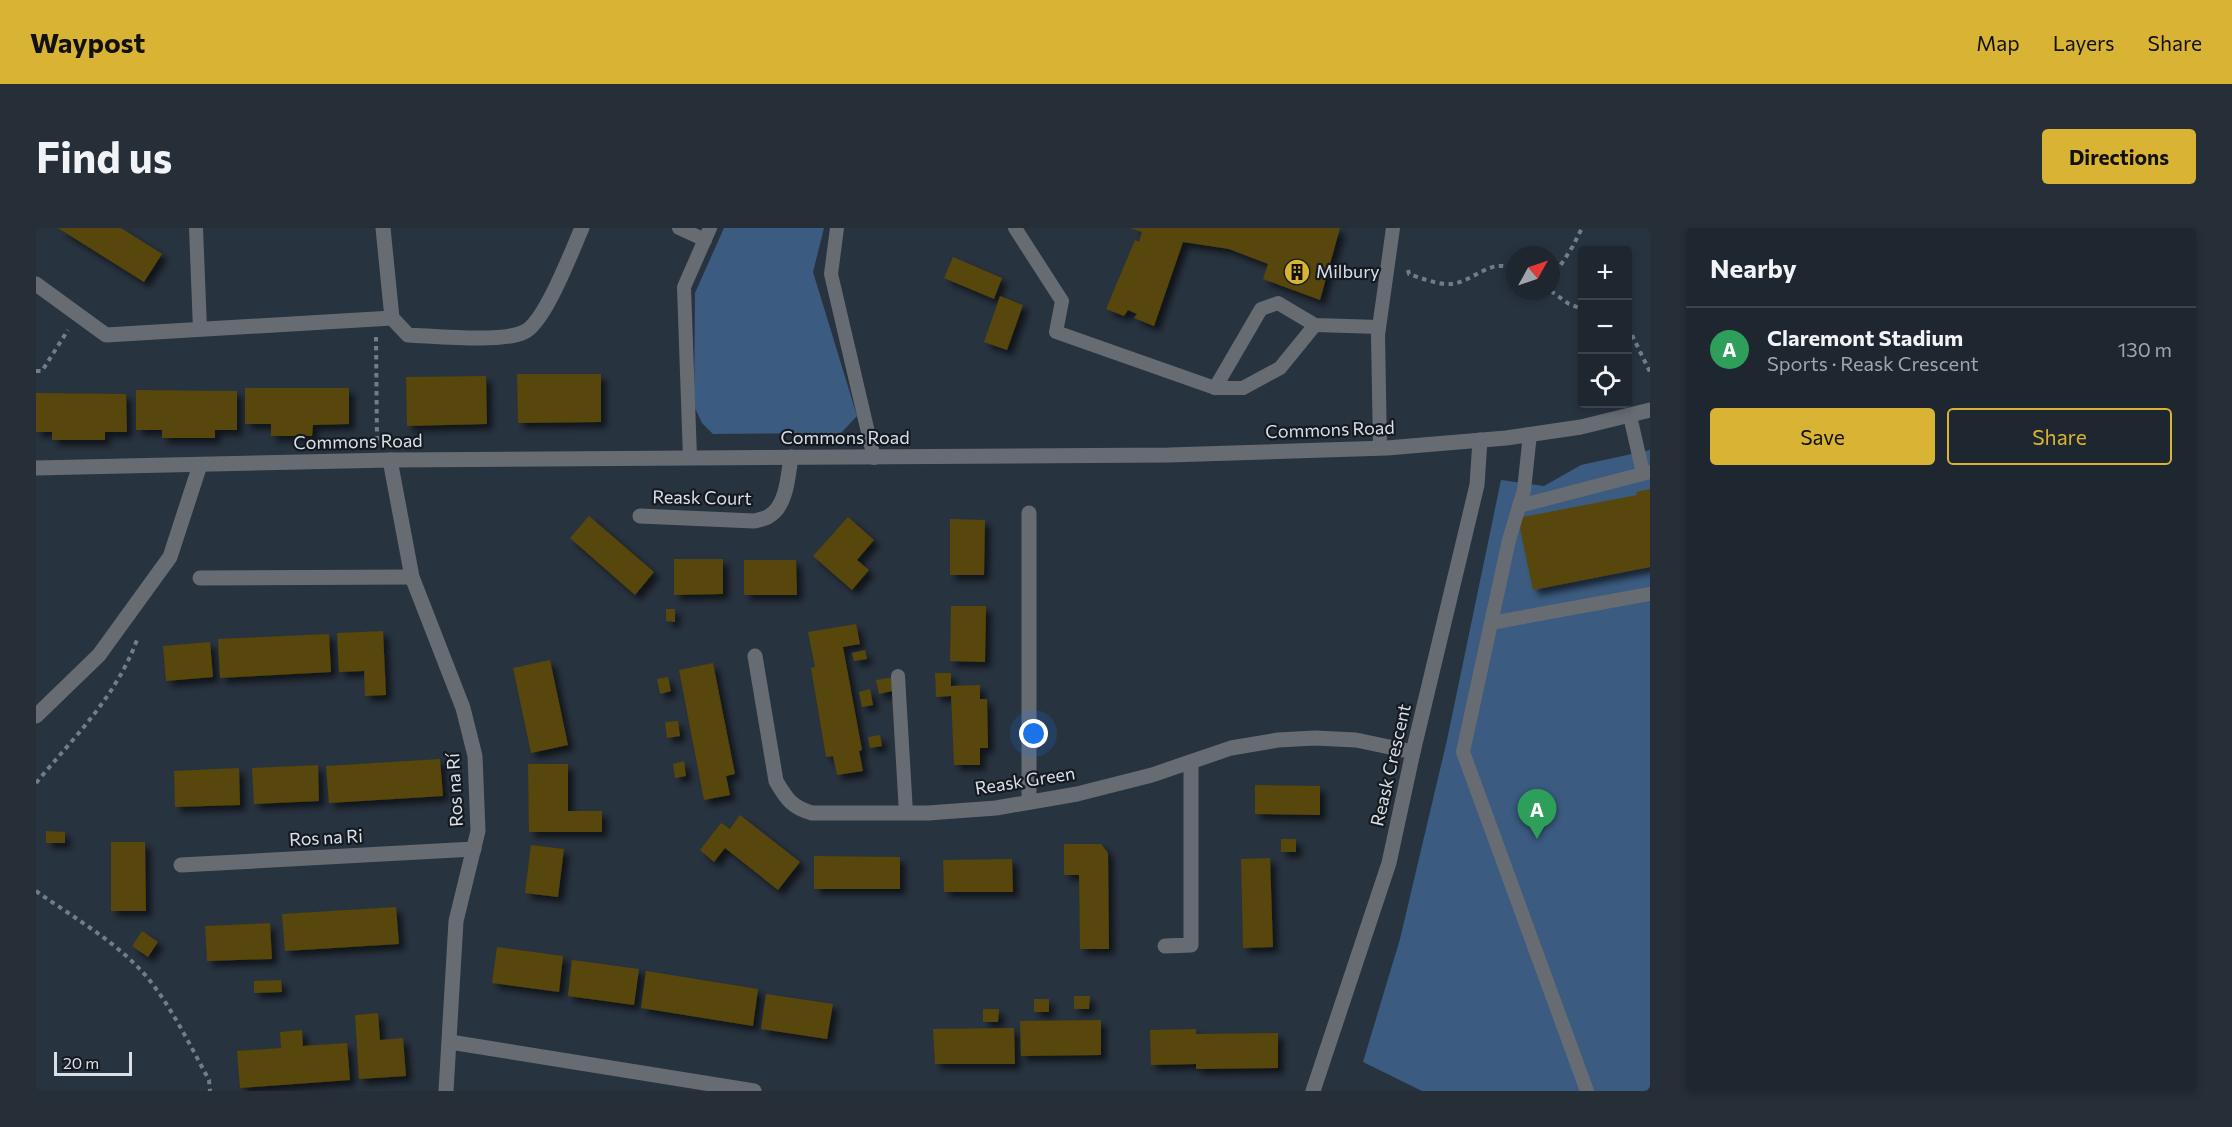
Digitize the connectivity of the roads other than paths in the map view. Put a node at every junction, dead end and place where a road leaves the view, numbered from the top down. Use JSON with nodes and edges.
{"nodes":[{"id":1,"x":196,"y":228,"type":"edge"},
{"id":2,"x":382,"y":228,"type":"edge"},
{"id":3,"x":582,"y":228,"type":"edge"},
{"id":4,"x":679,"y":228,"type":"edge"},
{"id":5,"x":837,"y":228,"type":"edge"},
{"id":6,"x":1015,"y":228,"type":"edge"},
{"id":7,"x":1393,"y":228,"type":"edge"},
{"id":8,"x":707,"y":234,"type":"edge"},
{"id":9,"x":36,"y":284,"type":"edge"},
{"id":10,"x":392,"y":318,"type":"junction"},
{"id":11,"x":1315,"y":325,"type":"junction"},
{"id":12,"x":1379,"y":327,"type":"junction"},
{"id":13,"x":200,"y":329,"type":"junction"},
{"id":14,"x":1215,"y":388,"type":"junction"},
{"id":15,"x":1650,"y":410,"type":"edge"},
{"id":16,"x":1630,"y":416,"type":"junction"},
{"id":17,"x":1530,"y":434,"type":"junction"},
{"id":18,"x":1480,"y":440,"type":"junction"},
{"id":19,"x":1380,"y":448,"type":"junction"},
{"id":20,"x":791,"y":457,"type":"junction"},
{"id":21,"x":690,"y":458,"type":"junction"},
{"id":22,"x":874,"y":458,"type":"junction"},
{"id":23,"x":384,"y":460,"type":"junction"},
{"id":24,"x":200,"y":465,"type":"junction"},
{"id":25,"x":36,"y":468,"type":"edge"},
{"id":26,"x":1646,"y":472,"type":"edge"},
{"id":27,"x":1519,"y":506,"type":"junction"},
{"id":28,"x":1029,"y":513,"type":"dead end"},
{"id":29,"x":640,"y":516,"type":"dead end"},
{"id":30,"x":412,"y":577,"type":"junction"},
{"id":31,"x":200,"y":578,"type":"dead end"},
{"id":32,"x":1650,"y":594,"type":"edge"},
{"id":33,"x":1491,"y":623,"type":"junction"},
{"id":34,"x":755,"y":656,"type":"dead end"},
{"id":35,"x":898,"y":676,"type":"dead end"},
{"id":36,"x":36,"y":716,"type":"edge"},
{"id":37,"x":1413,"y":752,"type":"junction"},
{"id":38,"x":1191,"y":763,"type":"junction"},
{"id":39,"x":1029,"y":802,"type":"junction"},
{"id":40,"x":906,"y":813,"type":"junction"},
{"id":41,"x":474,"y":849,"type":"junction"},
{"id":42,"x":181,"y":865,"type":"dead end"},
{"id":43,"x":1165,"y":946,"type":"dead end"},
{"id":44,"x":450,"y":1041,"type":"junction"},
{"id":45,"x":446,"y":1091,"type":"edge"},
{"id":46,"x":754,"y":1091,"type":"edge"},
{"id":47,"x":1313,"y":1091,"type":"edge"},
{"id":48,"x":1587,"y":1091,"type":"edge"}],
"edges":[{"from":1,"to":13,"type":"lane"},
{"from":2,"to":10,"type":"street"},
{"from":3,"to":10,"type":"street"},
{"from":4,"to":8,"type":"lane"},
{"from":5,"to":22,"type":"lane"},
{"from":6,"to":14,"type":"lane"},
{"from":7,"to":12,"type":"lane"},
{"from":8,"to":21,"type":"lane"},
{"from":9,"to":13,"type":"street"},
{"from":10,"to":13,"type":"street"},
{"from":11,"to":12,"type":"lane"},
{"from":11,"to":14,"type":"lane"},
{"from":11,"to":14,"type":"lane"},
{"from":12,"to":19,"type":"lane"},
{"from":15,"to":16,"type":"street","name":"Commons Road"},
{"from":16,"to":17,"type":"street","name":"Commons Road"},
{"from":16,"to":26,"type":"lane"},
{"from":17,"to":18,"type":"street","name":"Commons Road"},
{"from":17,"to":27,"type":"lane"},
{"from":18,"to":19,"type":"street","name":"Commons Road"},
{"from":18,"to":37,"type":"street","name":"Reask Crescent"},
{"from":19,"to":22,"type":"street","name":"Commons Road"},
{"from":20,"to":21,"type":"street","name":"Commons Road"},
{"from":20,"to":22,"type":"street","name":"Commons Road"},
{"from":20,"to":29,"type":"street","name":"Reask Court"},
{"from":21,"to":23,"type":"street","name":"Commons Road"},
{"from":23,"to":24,"type":"street","name":"Commons Road"},
{"from":23,"to":30,"type":"street","name":"Ros na Rí"},
{"from":24,"to":25,"type":"street","name":"Commons Road"},
{"from":24,"to":36,"type":"street"},
{"from":26,"to":27,"type":"lane"},
{"from":27,"to":33,"type":"lane"},
{"from":28,"to":39,"type":"street"},
{"from":30,"to":31,"type":"street"},
{"from":30,"to":41,"type":"street","name":"Ros na Rí"},
{"from":32,"to":33,"type":"lane"},
{"from":33,"to":48,"type":"lane"},
{"from":34,"to":40,"type":"street","name":"Reask Green"},
{"from":35,"to":40,"type":"lane"},
{"from":37,"to":38,"type":"street","name":"Reask Green"},
{"from":37,"to":47,"type":"street","name":"Reask Crescent"},
{"from":38,"to":39,"type":"street","name":"Reask Green"},
{"from":38,"to":43,"type":"street"},
{"from":39,"to":40,"type":"street","name":"Reask Green"},
{"from":41,"to":42,"type":"street","name":"Ros na Ri"},
{"from":41,"to":44,"type":"street","name":"Ros na Rí"},
{"from":44,"to":45,"type":"street","name":"Ros na Rí"},
{"from":44,"to":46,"type":"street"}]}
